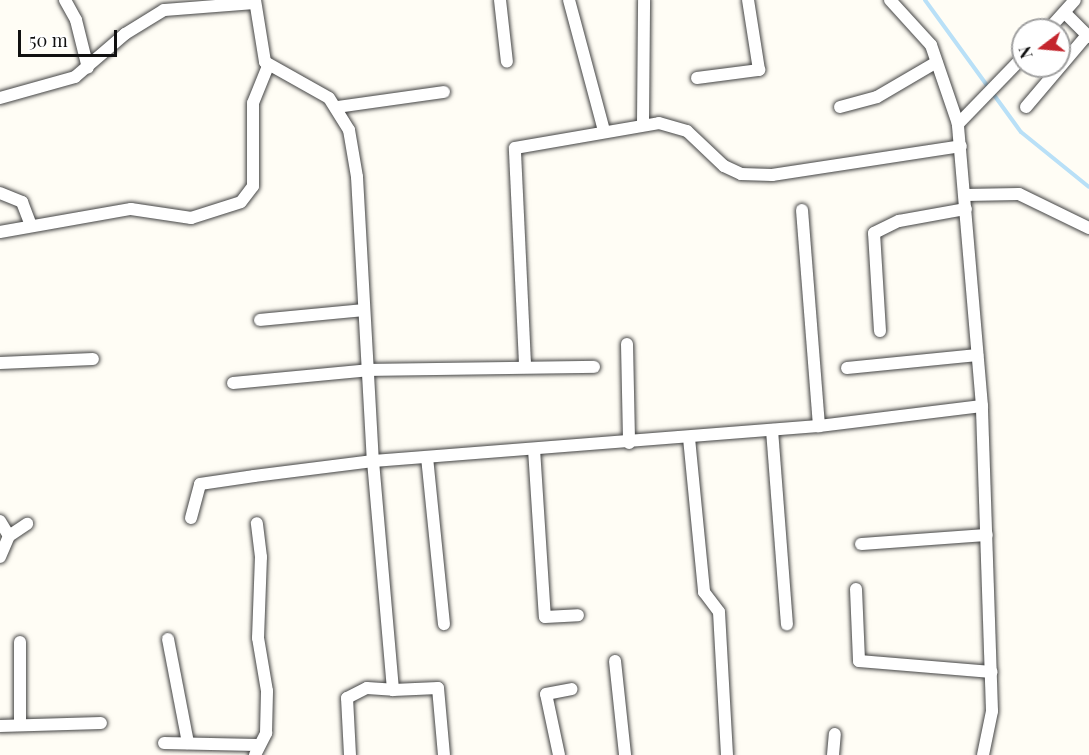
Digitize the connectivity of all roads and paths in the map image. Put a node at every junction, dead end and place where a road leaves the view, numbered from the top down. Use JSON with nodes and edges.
{"nodes":[{"id":1,"x":65,"y":0,"type":"edge"},
{"id":2,"x":500,"y":0,"type":"edge"},
{"id":3,"x":569,"y":0,"type":"edge"},
{"id":4,"x":644,"y":0,"type":"edge"},
{"id":5,"x":748,"y":0,"type":"edge"},
{"id":6,"x":891,"y":0,"type":"edge"},
{"id":7,"x":1075,"y":0,"type":"edge"},
{"id":8,"x":255,"y":2,"type":"edge"},
{"id":9,"x":1065,"y":13,"type":"junction"},
{"id":10,"x":1060,"y":18,"type":"edge"},
{"id":11,"x":1088,"y":36,"type":"edge"},
{"id":12,"x":507,"y":62,"type":"dead end"},
{"id":13,"x":937,"y":62,"type":"junction"},
{"id":14,"x":268,"y":66,"type":"junction"},
{"id":15,"x":88,"y":68,"type":"junction"},
{"id":16,"x":1011,"y":70,"type":"edge"},
{"id":17,"x":697,"y":78,"type":"dead end"},
{"id":18,"x":444,"y":92,"type":"dead end"},
{"id":19,"x":0,"y":98,"type":"edge"},
{"id":20,"x":337,"y":107,"type":"junction"},
{"id":21,"x":840,"y":107,"type":"dead end"},
{"id":22,"x":1026,"y":107,"type":"dead end"},
{"id":23,"x":643,"y":123,"type":"junction"},
{"id":24,"x":958,"y":124,"type":"junction"},
{"id":25,"x":604,"y":131,"type":"junction"},
{"id":26,"x":961,"y":146,"type":"junction"},
{"id":27,"x":0,"y":193,"type":"edge"},
{"id":28,"x":965,"y":195,"type":"junction"},
{"id":29,"x":966,"y":209,"type":"junction"},
{"id":30,"x":801,"y":210,"type":"dead end"},
{"id":31,"x":31,"y":225,"type":"junction"},
{"id":32,"x":1089,"y":228,"type":"edge"},
{"id":33,"x":0,"y":232,"type":"edge"},
{"id":34,"x":363,"y":310,"type":"junction"},
{"id":35,"x":260,"y":320,"type":"dead end"},
{"id":36,"x":880,"y":331,"type":"dead end"},
{"id":37,"x":627,"y":344,"type":"dead end"},
{"id":38,"x":977,"y":355,"type":"junction"},
{"id":39,"x":93,"y":359,"type":"dead end"},
{"id":40,"x":0,"y":363,"type":"edge"},
{"id":41,"x":525,"y":364,"type":"junction"},
{"id":42,"x":594,"y":367,"type":"dead end"},
{"id":43,"x":847,"y":368,"type":"dead end"},
{"id":44,"x":370,"y":370,"type":"junction"},
{"id":45,"x":233,"y":383,"type":"dead end"},
{"id":46,"x":982,"y":406,"type":"junction"},
{"id":47,"x":819,"y":426,"type":"junction"},
{"id":48,"x":772,"y":430,"type":"junction"},
{"id":49,"x":689,"y":438,"type":"junction"},
{"id":50,"x":629,"y":443,"type":"junction"},
{"id":51,"x":534,"y":448,"type":"junction"},
{"id":52,"x":427,"y":457,"type":"junction"},
{"id":53,"x":373,"y":461,"type":"junction"},
{"id":54,"x":191,"y":518,"type":"dead end"},
{"id":55,"x":0,"y":521,"type":"edge"},
{"id":56,"x":257,"y":523,"type":"dead end"},
{"id":57,"x":27,"y":524,"type":"dead end"},
{"id":58,"x":987,"y":535,"type":"junction"},
{"id":59,"x":9,"y":536,"type":"junction"},
{"id":60,"x":861,"y":543,"type":"dead end"},
{"id":61,"x":0,"y":557,"type":"edge"},
{"id":62,"x":855,"y":589,"type":"dead end"},
{"id":63,"x":578,"y":615,"type":"dead end"},
{"id":64,"x":444,"y":624,"type":"dead end"},
{"id":65,"x":787,"y":624,"type":"dead end"},
{"id":66,"x":168,"y":639,"type":"dead end"},
{"id":67,"x":20,"y":642,"type":"dead end"},
{"id":68,"x":615,"y":662,"type":"dead end"},
{"id":69,"x":992,"y":672,"type":"junction"},
{"id":70,"x":572,"y":689,"type":"dead end"},
{"id":71,"x":393,"y":690,"type":"junction"},
{"id":72,"x":101,"y":723,"type":"dead end"},
{"id":73,"x":20,"y":725,"type":"junction"},
{"id":74,"x":0,"y":726,"type":"edge"},
{"id":75,"x":835,"y":734,"type":"dead end"},
{"id":76,"x":164,"y":742,"type":"dead end"},
{"id":77,"x":188,"y":743,"type":"junction"},
{"id":78,"x":256,"y":750,"type":"edge"},
{"id":79,"x":350,"y":755,"type":"edge"},
{"id":80,"x":444,"y":755,"type":"edge"},
{"id":81,"x":559,"y":755,"type":"edge"},
{"id":82,"x":625,"y":755,"type":"edge"},
{"id":83,"x":727,"y":755,"type":"edge"},
{"id":84,"x":833,"y":755,"type":"edge"},
{"id":85,"x":983,"y":755,"type":"edge"}],
"edges":[{"from":1,"to":15,"type":"street"},
{"from":2,"to":12,"type":"street"},
{"from":3,"to":25,"type":"street"},
{"from":4,"to":23,"type":"street"},
{"from":5,"to":17,"type":"street"},
{"from":6,"to":13,"type":"street"},
{"from":7,"to":9,"type":"street"},
{"from":8,"to":14,"type":"street"},
{"from":8,"to":15,"type":"street"},
{"from":9,"to":10,"type":"street"},
{"from":9,"to":11,"type":"street"},
{"from":11,"to":22,"type":"street"},
{"from":13,"to":21,"type":"street"},
{"from":13,"to":24,"type":"street"},
{"from":14,"to":20,"type":"street"},
{"from":14,"to":31,"type":"street"},
{"from":15,"to":19,"type":"street"},
{"from":16,"to":24,"type":"street"},
{"from":18,"to":20,"type":"street"},
{"from":20,"to":34,"type":"street"},
{"from":23,"to":25,"type":"street"},
{"from":23,"to":26,"type":"street"},
{"from":24,"to":26,"type":"street"},
{"from":25,"to":41,"type":"street"},
{"from":26,"to":28,"type":"street"},
{"from":27,"to":31,"type":"street"},
{"from":28,"to":29,"type":"street"},
{"from":28,"to":32,"type":"street"},
{"from":29,"to":36,"type":"street"},
{"from":29,"to":38,"type":"street"},
{"from":30,"to":47,"type":"street"},
{"from":31,"to":33,"type":"street"},
{"from":34,"to":35,"type":"street"},
{"from":34,"to":44,"type":"street"},
{"from":37,"to":50,"type":"street"},
{"from":38,"to":43,"type":"street"},
{"from":38,"to":46,"type":"street"},
{"from":39,"to":40,"type":"street"},
{"from":41,"to":42,"type":"street"},
{"from":41,"to":44,"type":"street"},
{"from":44,"to":45,"type":"street"},
{"from":44,"to":53,"type":"street"},
{"from":46,"to":47,"type":"street"},
{"from":46,"to":58,"type":"street"},
{"from":47,"to":48,"type":"street"},
{"from":48,"to":49,"type":"street"},
{"from":48,"to":65,"type":"street"},
{"from":49,"to":50,"type":"street"},
{"from":49,"to":83,"type":"street"},
{"from":50,"to":51,"type":"street"},
{"from":51,"to":52,"type":"street"},
{"from":51,"to":63,"type":"street"},
{"from":52,"to":53,"type":"street"},
{"from":52,"to":64,"type":"street"},
{"from":53,"to":54,"type":"street"},
{"from":53,"to":71,"type":"street"},
{"from":55,"to":59,"type":"street"},
{"from":56,"to":78,"type":"street"},
{"from":57,"to":59,"type":"street"},
{"from":58,"to":60,"type":"street"},
{"from":58,"to":69,"type":"street"},
{"from":59,"to":61,"type":"street"},
{"from":62,"to":69,"type":"street"},
{"from":66,"to":77,"type":"street"},
{"from":67,"to":73,"type":"street"},
{"from":68,"to":82,"type":"street"},
{"from":69,"to":85,"type":"street"},
{"from":70,"to":81,"type":"street"},
{"from":71,"to":79,"type":"street"},
{"from":71,"to":80,"type":"street"},
{"from":72,"to":73,"type":"street"},
{"from":73,"to":74,"type":"street"},
{"from":75,"to":84,"type":"street"},
{"from":76,"to":77,"type":"street"},
{"from":77,"to":78,"type":"street"}]}
